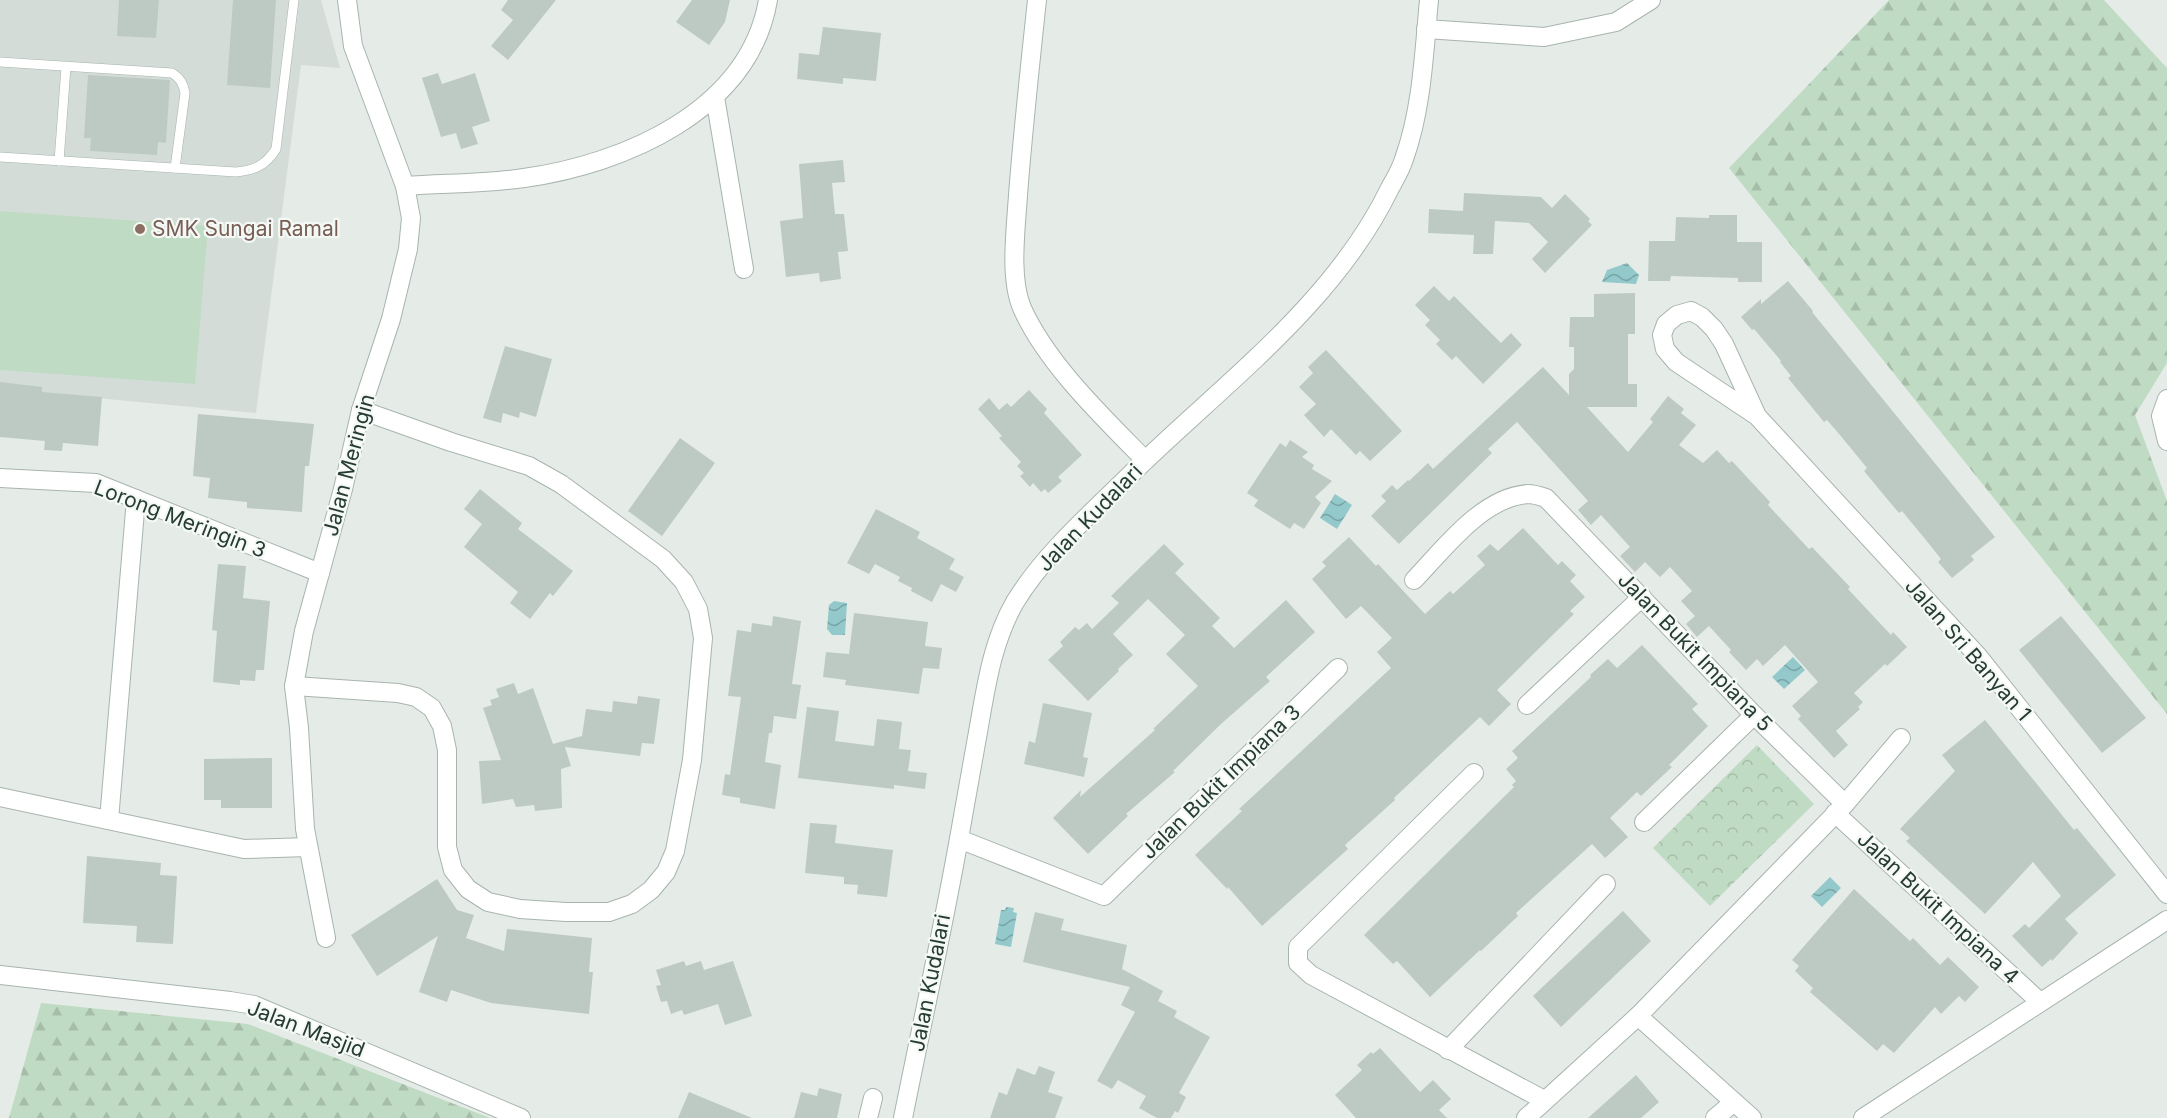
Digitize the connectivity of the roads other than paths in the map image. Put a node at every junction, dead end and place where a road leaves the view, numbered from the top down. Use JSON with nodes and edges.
{"nodes":[{"id":1,"x":294,"y":0,"type":"edge"},
{"id":2,"x":347,"y":0,"type":"edge"},
{"id":3,"x":768,"y":0,"type":"edge"},
{"id":4,"x":1036,"y":0,"type":"edge"},
{"id":5,"x":1429,"y":0,"type":"edge"},
{"id":6,"x":1652,"y":0,"type":"edge"},
{"id":7,"x":1426,"y":29,"type":"junction"},
{"id":8,"x":0,"y":62,"type":"edge"},
{"id":9,"x":66,"y":66,"type":"junction"},
{"id":10,"x":715,"y":97,"type":"junction"},
{"id":11,"x":0,"y":157,"type":"edge"},
{"id":12,"x":59,"y":161,"type":"junction"},
{"id":13,"x":176,"y":168,"type":"junction"},
{"id":14,"x":405,"y":186,"type":"junction"},
{"id":15,"x":744,"y":269,"type":"dead end"},
{"id":16,"x":2167,"y":399,"type":"edge"},
{"id":17,"x":361,"y":410,"type":"junction"},
{"id":18,"x":1757,"y":416,"type":"junction"},
{"id":19,"x":2167,"y":441,"type":"edge"},
{"id":20,"x":1145,"y":460,"type":"junction"},
{"id":21,"x":0,"y":478,"type":"edge"},
{"id":22,"x":136,"y":499,"type":"junction"},
{"id":23,"x":320,"y":573,"type":"junction"},
{"id":24,"x":1414,"y":580,"type":"dead end"},
{"id":25,"x":1642,"y":597,"type":"junction"},
{"id":26,"x":1338,"y":668,"type":"dead end"},
{"id":27,"x":294,"y":686,"type":"junction"},
{"id":28,"x":1527,"y":705,"type":"dead end"},
{"id":29,"x":1754,"y":715,"type":"junction"},
{"id":30,"x":1901,"y":738,"type":"dead end"},
{"id":31,"x":1474,"y":773,"type":"dead end"},
{"id":32,"x":0,"y":797,"type":"edge"},
{"id":33,"x":1840,"y":808,"type":"junction"},
{"id":34,"x":109,"y":820,"type":"junction"},
{"id":35,"x":1644,"y":822,"type":"dead end"},
{"id":36,"x":959,"y":839,"type":"junction"},
{"id":37,"x":308,"y":847,"type":"junction"},
{"id":38,"x":1606,"y":884,"type":"dead end"},
{"id":39,"x":2167,"y":894,"type":"edge"},
{"id":40,"x":2167,"y":920,"type":"edge"},
{"id":41,"x":326,"y":938,"type":"dead end"},
{"id":42,"x":0,"y":975,"type":"edge"},
{"id":43,"x":2040,"y":1002,"type":"junction"},
{"id":44,"x":1638,"y":1016,"type":"junction"},
{"id":45,"x":1448,"y":1050,"type":"junction"},
{"id":46,"x":873,"y":1098,"type":"dead end"},
{"id":47,"x":1544,"y":1100,"type":"junction"},
{"id":48,"x":1734,"y":1102,"type":"junction"},
{"id":49,"x":496,"y":1113,"type":"edge"},
{"id":50,"x":521,"y":1118,"type":"edge"},
{"id":51,"x":868,"y":1118,"type":"edge"},
{"id":52,"x":903,"y":1118,"type":"edge"},
{"id":53,"x":1526,"y":1118,"type":"edge"},
{"id":54,"x":1715,"y":1118,"type":"edge"},
{"id":55,"x":1752,"y":1118,"type":"edge"},
{"id":56,"x":1863,"y":1118,"type":"edge"}],
"edges":[{"from":1,"to":13,"type":"lane"},
{"from":2,"to":14,"type":"street","name":"Jalan Meringin"},
{"from":3,"to":10,"type":"street"},
{"from":4,"to":20,"type":"street"},
{"from":5,"to":7,"type":"street","name":"Jalan Kudalari"},
{"from":6,"to":7,"type":"street"},
{"from":7,"to":20,"type":"street","name":"Jalan Kudalari"},
{"from":8,"to":9,"type":"lane"},
{"from":9,"to":12,"type":"lane"},
{"from":9,"to":13,"type":"lane"},
{"from":10,"to":14,"type":"street"},
{"from":10,"to":15,"type":"street"},
{"from":11,"to":12,"type":"lane"},
{"from":12,"to":13,"type":"lane"},
{"from":14,"to":17,"type":"street","name":"Jalan Meringin"},
{"from":16,"to":19,"type":"street"},
{"from":17,"to":23,"type":"street","name":"Jalan Meringin"},
{"from":17,"to":27,"type":"street"},
{"from":18,"to":18,"type":"street","name":"Jalan Sri Banyan 1"},
{"from":18,"to":39,"type":"street","name":"Jalan Sri Banyan 1"},
{"from":20,"to":36,"type":"street","name":"Jalan Kudalari"},
{"from":21,"to":22,"type":"street","name":"Lorong Meringin 3"},
{"from":22,"to":23,"type":"street","name":"Lorong Meringin 3"},
{"from":22,"to":34,"type":"street"},
{"from":23,"to":27,"type":"street","name":"Jalan Meringin"},
{"from":24,"to":25,"type":"street","name":"Jalan Bukit Impiana 5"},
{"from":25,"to":28,"type":"street"},
{"from":25,"to":29,"type":"street","name":"Jalan Bukit Impiana 5"},
{"from":26,"to":36,"type":"street","name":"Jalan Bukit Impiana 3"},
{"from":27,"to":37,"type":"street","name":"Jalan Meringin"},
{"from":29,"to":33,"type":"street","name":"Jalan Bukit Impiana 5"},
{"from":29,"to":35,"type":"street"},
{"from":30,"to":33,"type":"street"},
{"from":31,"to":45,"type":"street"},
{"from":32,"to":34,"type":"street"},
{"from":33,"to":43,"type":"street","name":"Jalan Bukit Impiana 4"},
{"from":33,"to":44,"type":"street"},
{"from":34,"to":37,"type":"street"},
{"from":36,"to":52,"type":"street","name":"Jalan Kudalari"},
{"from":37,"to":41,"type":"street","name":"Jalan Meringin"},
{"from":38,"to":45,"type":"street"},
{"from":40,"to":43,"type":"street"},
{"from":42,"to":49,"type":"street","name":"Jalan Masjid"},
{"from":43,"to":56,"type":"street"},
{"from":44,"to":47,"type":"street"},
{"from":44,"to":48,"type":"street"},
{"from":45,"to":47,"type":"street"},
{"from":46,"to":51,"type":"street"},
{"from":47,"to":53,"type":"street"},
{"from":48,"to":54,"type":"street"},
{"from":48,"to":55,"type":"street"},
{"from":49,"to":50,"type":"street","name":"Jalan Masjid"}]}
